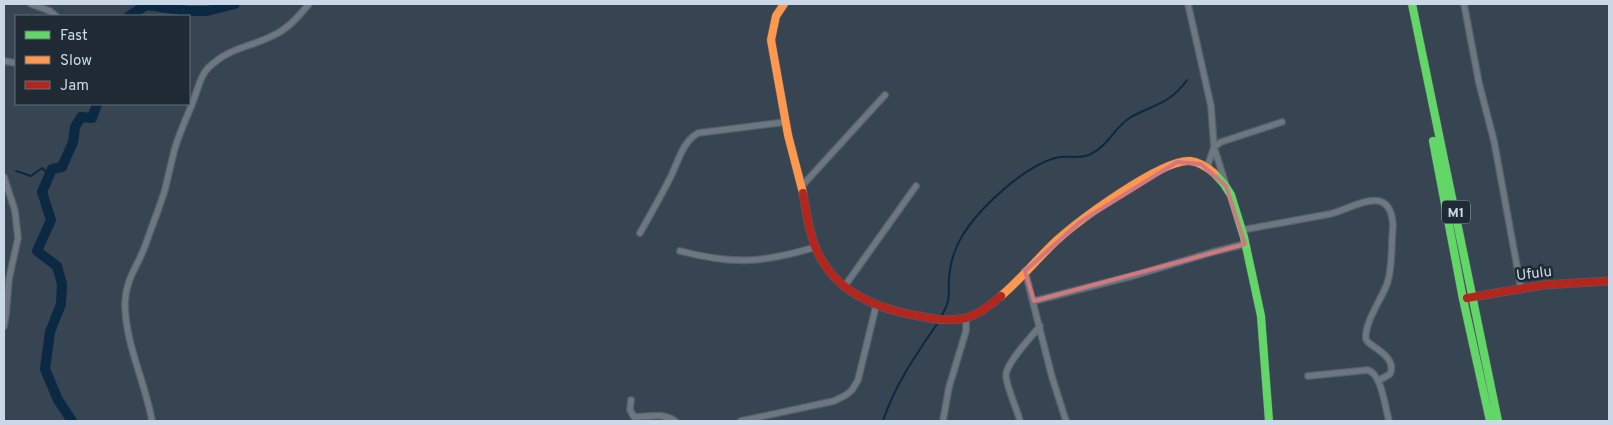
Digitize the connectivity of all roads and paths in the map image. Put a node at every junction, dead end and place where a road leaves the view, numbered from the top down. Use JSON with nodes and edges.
{"nodes":[{"id":1,"x":32,"y":4,"type":"edge"},
{"id":2,"x":309,"y":4,"type":"edge"},
{"id":3,"x":784,"y":4,"type":"edge"},
{"id":4,"x":1188,"y":4,"type":"edge"},
{"id":5,"x":1406,"y":4,"type":"edge"},
{"id":6,"x":1412,"y":4,"type":"edge"},
{"id":7,"x":1464,"y":4,"type":"edge"},
{"id":8,"x":55,"y":15,"type":"edge"},
{"id":9,"x":885,"y":95,"type":"dead end"},
{"id":10,"x":786,"y":122,"type":"junction"},
{"id":11,"x":1282,"y":122,"type":"dead end"},
{"id":12,"x":1214,"y":147,"type":"junction"},
{"id":13,"x":1207,"y":168,"type":"junction"},
{"id":14,"x":4,"y":177,"type":"edge"},
{"id":15,"x":916,"y":186,"type":"dead end"},
{"id":16,"x":1226,"y":186,"type":"junction"},
{"id":17,"x":801,"y":187,"type":"junction"},
{"id":18,"x":1242,"y":230,"type":"junction"},
{"id":19,"x":640,"y":233,"type":"dead end"},
{"id":20,"x":1245,"y":244,"type":"junction"},
{"id":21,"x":816,"y":246,"type":"junction"},
{"id":22,"x":680,"y":251,"type":"dead end"},
{"id":23,"x":1025,"y":271,"type":"junction"},
{"id":24,"x":1609,"y":281,"type":"edge"},
{"id":25,"x":844,"y":287,"type":"junction"},
{"id":26,"x":1521,"y":288,"type":"junction"},
{"id":27,"x":1472,"y":297,"type":"junction"},
{"id":28,"x":1463,"y":298,"type":"junction"},
{"id":29,"x":1034,"y":301,"type":"junction"},
{"id":30,"x":876,"y":306,"type":"junction"},
{"id":31,"x":966,"y":318,"type":"junction"},
{"id":32,"x":4,"y":326,"type":"edge"},
{"id":33,"x":1040,"y":326,"type":"junction"},
{"id":34,"x":1308,"y":376,"type":"dead end"},
{"id":35,"x":1378,"y":381,"type":"junction"},
{"id":36,"x":631,"y":400,"type":"dead end"},
{"id":37,"x":152,"y":421,"type":"edge"},
{"id":38,"x":675,"y":421,"type":"edge"},
{"id":39,"x":741,"y":421,"type":"edge"},
{"id":40,"x":943,"y":421,"type":"edge"},
{"id":41,"x":1020,"y":421,"type":"edge"},
{"id":42,"x":1066,"y":421,"type":"edge"},
{"id":43,"x":1269,"y":421,"type":"edge"},
{"id":44,"x":1388,"y":421,"type":"edge"},
{"id":45,"x":1490,"y":421,"type":"edge"},
{"id":46,"x":1498,"y":421,"type":"edge"}],
"edges":[{"from":1,"to":8,"type":"street"},
{"from":2,"to":37,"type":"street"},
{"from":3,"to":10,"type":"main road"},
{"from":4,"to":12,"type":"street"},
{"from":5,"to":28,"type":"main road","number":"M1"},
{"from":6,"to":27,"type":"main road","number":"M1"},
{"from":7,"to":26,"type":"street"},
{"from":9,"to":17,"type":"street"},
{"from":10,"to":17,"type":"main road"},
{"from":10,"to":19,"type":"street"},
{"from":11,"to":12,"type":"street"},
{"from":12,"to":13,"type":"street"},
{"from":12,"to":16,"type":"street"},
{"from":13,"to":16,"type":"main road"},
{"from":13,"to":23,"type":"main road"},
{"from":14,"to":32,"type":"street"},
{"from":15,"to":25,"type":"street"},
{"from":16,"to":18,"type":"main road"},
{"from":17,"to":21,"type":"main road"},
{"from":18,"to":20,"type":"main road"},
{"from":18,"to":35,"type":"street"},
{"from":20,"to":29,"type":"street"},
{"from":20,"to":43,"type":"main road"},
{"from":21,"to":22,"type":"street"},
{"from":21,"to":25,"type":"main road"},
{"from":23,"to":29,"type":"street"},
{"from":23,"to":31,"type":"main road"},
{"from":24,"to":26,"type":"main road","name":"Ufulu"},
{"from":25,"to":30,"type":"main road"},
{"from":26,"to":27,"type":"main road","name":"Ufulu"},
{"from":27,"to":28,"type":"main road","name":"Ufulu"},
{"from":27,"to":46,"type":"main road","number":"M1"},
{"from":28,"to":45,"type":"main road","number":"M1"},
{"from":29,"to":33,"type":"street"},
{"from":30,"to":31,"type":"main road"},
{"from":30,"to":39,"type":"street"},
{"from":31,"to":40,"type":"street"},
{"from":33,"to":41,"type":"street"},
{"from":33,"to":42,"type":"street"},
{"from":34,"to":35,"type":"street"},
{"from":35,"to":44,"type":"street"},
{"from":36,"to":38,"type":"street"}]}
